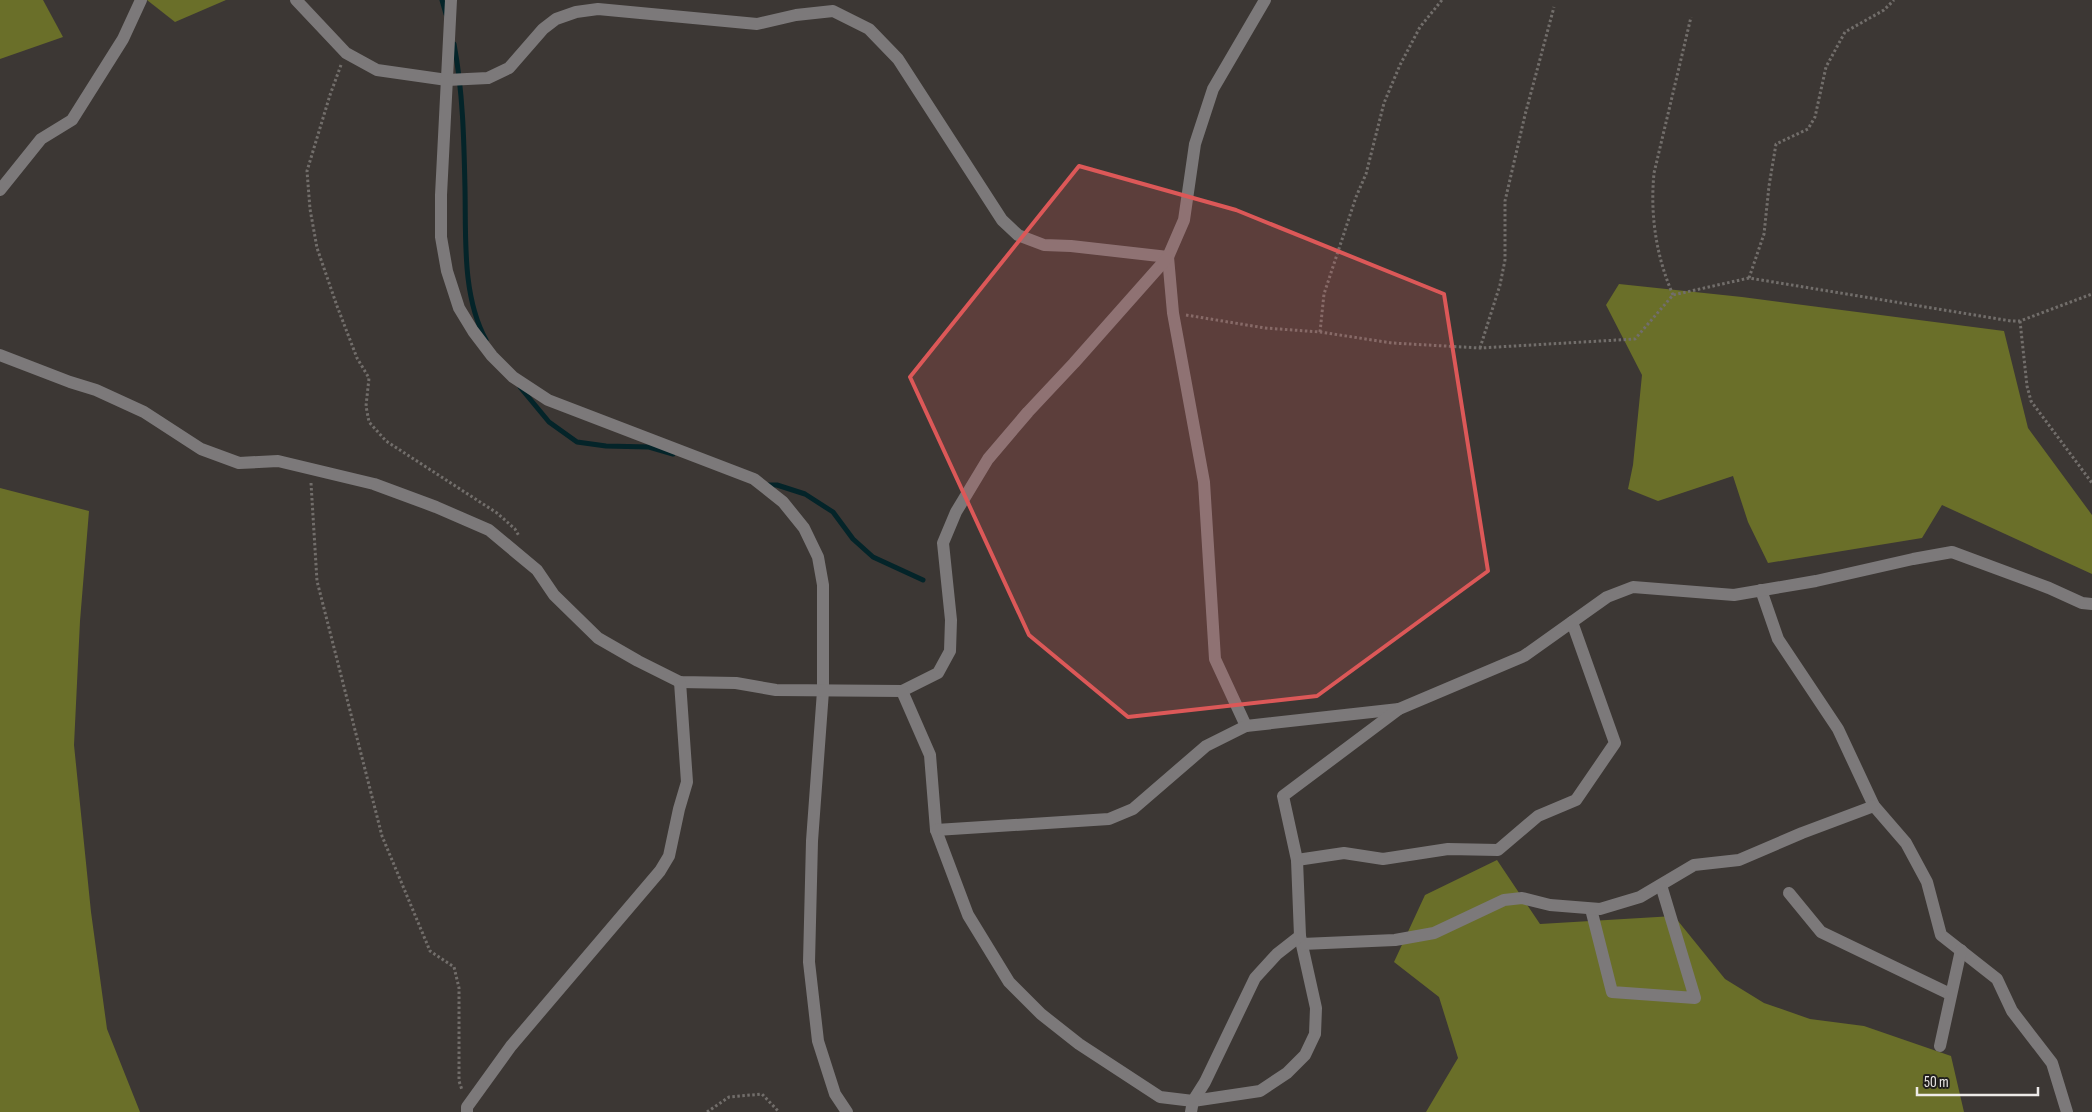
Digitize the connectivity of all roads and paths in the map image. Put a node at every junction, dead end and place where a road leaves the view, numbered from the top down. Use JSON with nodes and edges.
{"nodes":[{"id":1,"x":141,"y":0,"type":"edge"},
{"id":2,"x":296,"y":0,"type":"edge"},
{"id":3,"x":451,"y":0,"type":"edge"},
{"id":4,"x":1265,"y":0,"type":"edge"},
{"id":5,"x":1442,"y":0,"type":"edge"},
{"id":6,"x":1894,"y":0,"type":"edge"},
{"id":7,"x":1554,"y":7,"type":"dead end"},
{"id":8,"x":1691,"y":17,"type":"dead end"},
{"id":9,"x":346,"y":53,"type":"junction"},
{"id":10,"x":447,"y":80,"type":"junction"},
{"id":11,"x":0,"y":190,"type":"edge"},
{"id":12,"x":1168,"y":257,"type":"junction"},
{"id":13,"x":1749,"y":278,"type":"junction"},
{"id":14,"x":2092,"y":294,"type":"edge"},
{"id":15,"x":1673,"y":295,"type":"junction"},
{"id":16,"x":1173,"y":312,"type":"junction"},
{"id":17,"x":2020,"y":321,"type":"junction"},
{"id":18,"x":1320,"y":332,"type":"junction"},
{"id":19,"x":1480,"y":348,"type":"junction"},
{"id":20,"x":0,"y":355,"type":"edge"},
{"id":21,"x":311,"y":468,"type":"junction"},
{"id":22,"x":2092,"y":483,"type":"edge"},
{"id":23,"x":519,"y":537,"type":"dead end"},
{"id":24,"x":1761,"y":590,"type":"junction"},
{"id":25,"x":2092,"y":604,"type":"edge"},
{"id":26,"x":1572,"y":622,"type":"junction"},
{"id":27,"x":680,"y":682,"type":"junction"},
{"id":28,"x":823,"y":691,"type":"junction"},
{"id":29,"x":902,"y":691,"type":"junction"},
{"id":30,"x":1399,"y":709,"type":"junction"},
{"id":31,"x":1246,"y":726,"type":"junction"},
{"id":32,"x":1874,"y":806,"type":"junction"},
{"id":33,"x":936,"y":830,"type":"junction"},
{"id":34,"x":1298,"y":860,"type":"junction"},
{"id":35,"x":1661,"y":884,"type":"junction"},
{"id":36,"x":1789,"y":893,"type":"dead end"},
{"id":37,"x":1591,"y":908,"type":"junction"},
{"id":38,"x":1301,"y":940,"type":"junction"},
{"id":39,"x":1960,"y":950,"type":"junction"},
{"id":40,"x":1950,"y":994,"type":"junction"},
{"id":41,"x":1940,"y":1046,"type":"dead end"},
{"id":42,"x":1192,"y":1106,"type":"edge"},
{"id":43,"x":467,"y":1110,"type":"edge"},
{"id":44,"x":707,"y":1112,"type":"edge"},
{"id":45,"x":779,"y":1112,"type":"edge"},
{"id":46,"x":847,"y":1112,"type":"edge"},
{"id":47,"x":2067,"y":1112,"type":"edge"}],
"edges":[{"from":1,"to":11,"type":"street"},
{"from":2,"to":9,"type":"street"},
{"from":3,"to":10,"type":"street"},
{"from":4,"to":12,"type":"street"},
{"from":5,"to":18,"type":"path"},
{"from":6,"to":13,"type":"path"},
{"from":7,"to":19,"type":"path"},
{"from":8,"to":15,"type":"path"},
{"from":9,"to":10,"type":"street"},
{"from":9,"to":23,"type":"path"},
{"from":10,"to":12,"type":"street"},
{"from":10,"to":28,"type":"street"},
{"from":12,"to":16,"type":"street"},
{"from":12,"to":29,"type":"street"},
{"from":13,"to":15,"type":"path"},
{"from":13,"to":17,"type":"path"},
{"from":14,"to":17,"type":"path"},
{"from":15,"to":19,"type":"path"},
{"from":16,"to":18,"type":"path"},
{"from":16,"to":31,"type":"street"},
{"from":17,"to":22,"type":"path"},
{"from":18,"to":19,"type":"path"},
{"from":20,"to":21,"type":"street"},
{"from":21,"to":27,"type":"street"},
{"from":21,"to":43,"type":"path"},
{"from":24,"to":25,"type":"street"},
{"from":24,"to":26,"type":"street"},
{"from":24,"to":32,"type":"street"},
{"from":26,"to":30,"type":"street"},
{"from":26,"to":34,"type":"street"},
{"from":27,"to":28,"type":"street"},
{"from":27,"to":43,"type":"street"},
{"from":28,"to":29,"type":"street"},
{"from":28,"to":46,"type":"street"},
{"from":29,"to":33,"type":"street"},
{"from":30,"to":31,"type":"street"},
{"from":30,"to":34,"type":"street"},
{"from":31,"to":33,"type":"street"},
{"from":32,"to":35,"type":"street"},
{"from":32,"to":39,"type":"street"},
{"from":33,"to":42,"type":"street"},
{"from":34,"to":38,"type":"street"},
{"from":35,"to":37,"type":"street"},
{"from":35,"to":37,"type":"street"},
{"from":36,"to":40,"type":"street"},
{"from":37,"to":38,"type":"street"},
{"from":38,"to":42,"type":"street"},
{"from":38,"to":42,"type":"street"},
{"from":39,"to":40,"type":"street"},
{"from":39,"to":47,"type":"street"},
{"from":40,"to":41,"type":"street"},
{"from":44,"to":45,"type":"path"}]}
